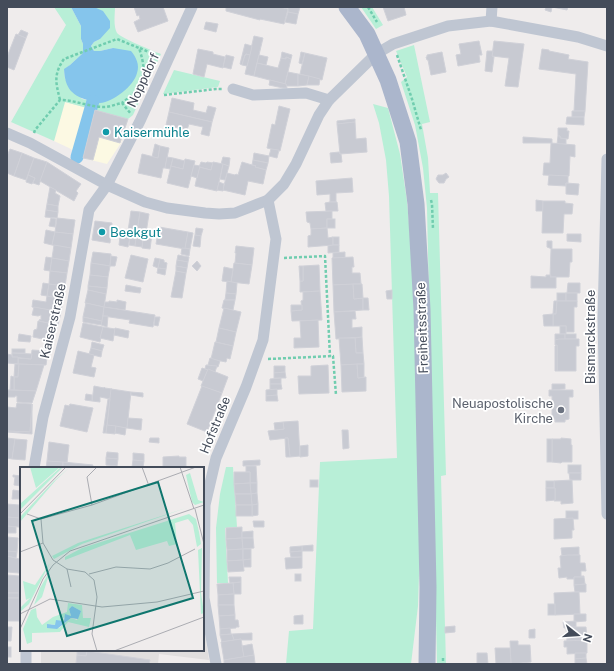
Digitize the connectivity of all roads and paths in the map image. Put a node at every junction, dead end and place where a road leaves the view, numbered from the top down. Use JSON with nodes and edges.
{"nodes":[{"id":1,"x":192,"y":7,"type":"edge"},
{"id":2,"x":346,"y":7,"type":"edge"},
{"id":3,"x":492,"y":7,"type":"edge"},
{"id":4,"x":491,"y":21,"type":"junction"},
{"id":5,"x":607,"y":46,"type":"edge"},
{"id":6,"x":139,"y":48,"type":"junction"},
{"id":7,"x":376,"y":54,"type":"junction"},
{"id":8,"x":168,"y":61,"type":"junction"},
{"id":9,"x":233,"y":90,"type":"joint"},
{"id":10,"x":151,"y":97,"type":"junction"},
{"id":11,"x":60,"y":100,"type":"junction"},
{"id":12,"x":329,"y":100,"type":"junction"},
{"id":13,"x":122,"y":103,"type":"junction"},
{"id":14,"x":140,"y":121,"type":"junction"},
{"id":15,"x":7,"y":133,"type":"edge"},
{"id":16,"x":30,"y":143,"type":"junction"},
{"id":17,"x":607,"y":159,"type":"edge"},
{"id":18,"x":107,"y":185,"type":"junction"},
{"id":19,"x":268,"y":200,"type":"junction"},
{"id":20,"x":273,"y":259,"type":"junction"},
{"id":21,"x":605,"y":318,"type":"edge"},
{"id":22,"x":330,"y":356,"type":"junction"},
{"id":23,"x":256,"y":359,"type":"junction"},
{"id":24,"x":336,"y":395,"type":"dead end"},
{"id":25,"x":34,"y":467,"type":"edge"},
{"id":26,"x":607,"y":514,"type":"edge"},
{"id":27,"x":26,"y":651,"type":"edge"},
{"id":28,"x":26,"y":664,"type":"edge"},
{"id":29,"x":216,"y":664,"type":"edge"},
{"id":30,"x":427,"y":664,"type":"edge"}],
"edges":[{"from":1,"to":8,"type":"street","name":"Noppdorf"},
{"from":2,"to":7,"type":"main road","name":"Freiheitsstraße"},
{"from":3,"to":4,"type":"street"},
{"from":4,"to":5,"type":"street"},
{"from":4,"to":7,"type":"street"},
{"from":6,"to":8,"type":"path"},
{"from":6,"to":11,"type":"path"},
{"from":6,"to":13,"type":"path"},
{"from":7,"to":12,"type":"street"},
{"from":7,"to":30,"type":"main road","name":"Freiheitsstraße"},
{"from":8,"to":10,"type":"street","name":"Noppdorf"},
{"from":9,"to":10,"type":"path"},
{"from":9,"to":12,"type":"street"},
{"from":10,"to":14,"type":"street","name":"Noppdorf"},
{"from":11,"to":13,"type":"path"},
{"from":11,"to":16,"type":"path"},
{"from":12,"to":19,"type":"street"},
{"from":13,"to":14,"type":"path"},
{"from":14,"to":18,"type":"street","name":"Noppdorf"},
{"from":15,"to":16,"type":"street"},
{"from":16,"to":18,"type":"street"},
{"from":17,"to":21,"type":"street","name":"Bismarckstraße"},
{"from":18,"to":19,"type":"street"},
{"from":18,"to":25,"type":"street","name":"Kaiserstraße"},
{"from":19,"to":20,"type":"street","name":"Hofstraße"},
{"from":20,"to":22,"type":"path"},
{"from":20,"to":23,"type":"street","name":"Hofstraße"},
{"from":21,"to":26,"type":"street","name":"Bismarckstraße"},
{"from":22,"to":23,"type":"path"},
{"from":22,"to":24,"type":"path"},
{"from":23,"to":29,"type":"street","name":"Hofstraße"},
{"from":27,"to":28,"type":"street"}]}
